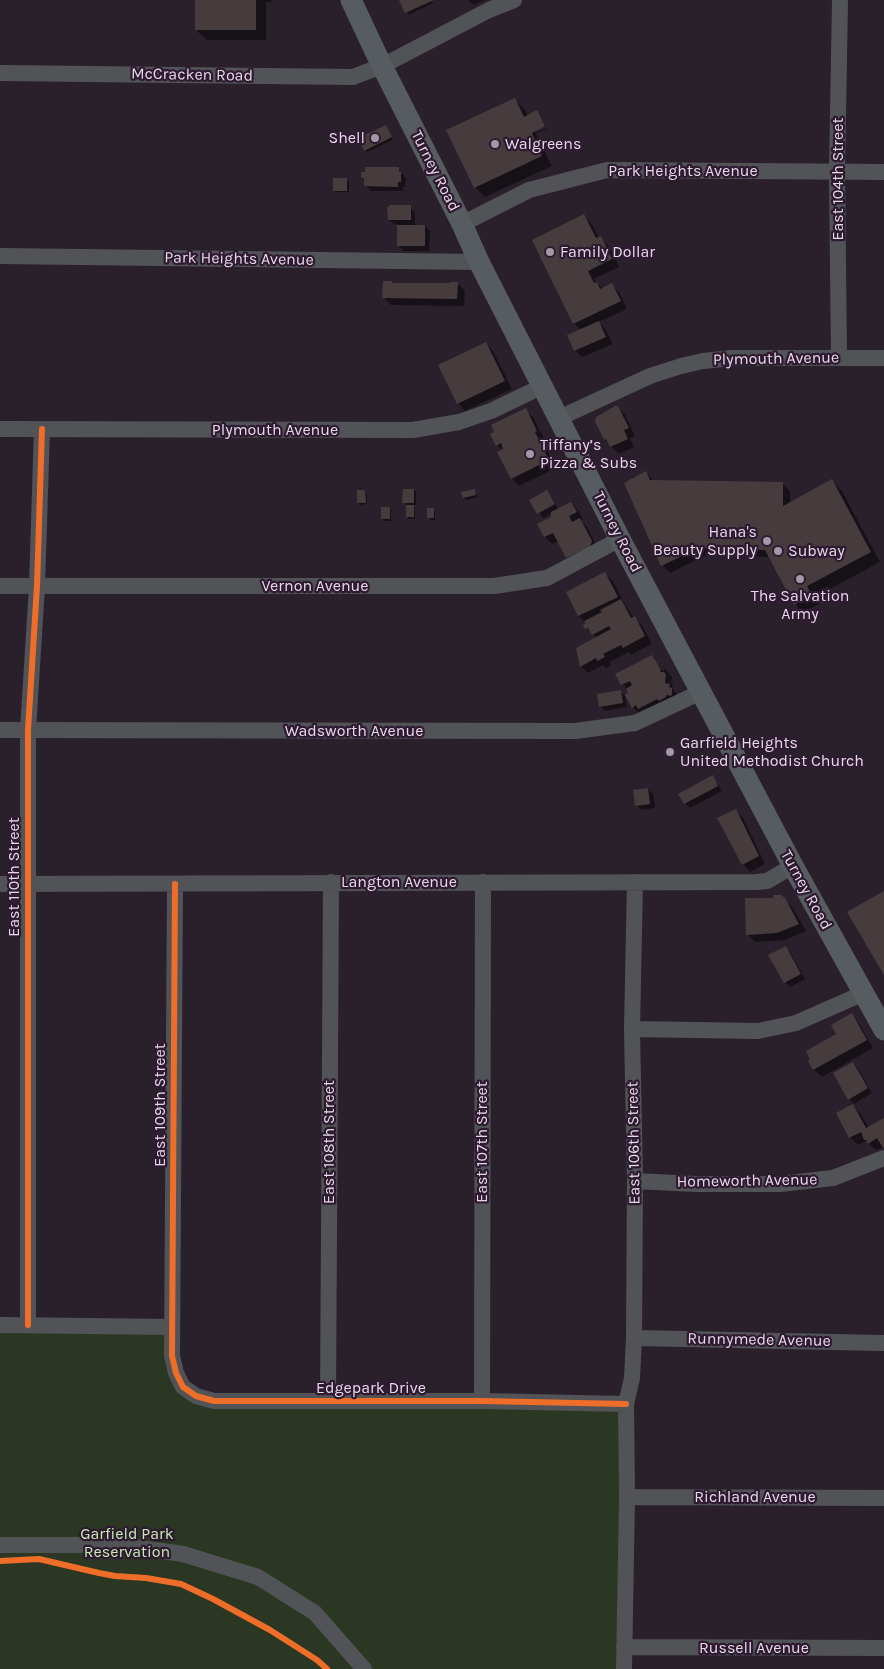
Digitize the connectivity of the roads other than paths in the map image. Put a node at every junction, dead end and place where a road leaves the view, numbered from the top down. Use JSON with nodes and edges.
{"nodes":[{"id":1,"x":351,"y":0,"type":"edge"},
{"id":2,"x":514,"y":0,"type":"edge"},
{"id":3,"x":840,"y":0,"type":"edge"},
{"id":4,"x":382,"y":66,"type":"junction"},
{"id":5,"x":0,"y":72,"type":"edge"},
{"id":6,"x":837,"y":171,"type":"junction"},
{"id":7,"x":884,"y":172,"type":"edge"},
{"id":8,"x":462,"y":224,"type":"junction"},
{"id":9,"x":0,"y":256,"type":"edge"},
{"id":10,"x":479,"y":262,"type":"junction"},
{"id":11,"x":838,"y":358,"type":"junction"},
{"id":12,"x":884,"y":358,"type":"edge"},
{"id":13,"x":543,"y":386,"type":"junction"},
{"id":14,"x":560,"y":418,"type":"junction"},
{"id":15,"x":0,"y":428,"type":"edge"},
{"id":16,"x":42,"y":429,"type":"junction"},
{"id":17,"x":620,"y":539,"type":"junction"},
{"id":18,"x":0,"y":586,"type":"edge"},
{"id":19,"x":36,"y":586,"type":"junction"},
{"id":20,"x":701,"y":692,"type":"junction"},
{"id":21,"x":0,"y":730,"type":"edge"},
{"id":22,"x":28,"y":730,"type":"junction"},
{"id":23,"x":793,"y":866,"type":"junction"},
{"id":24,"x":331,"y":882,"type":"junction"},
{"id":25,"x":483,"y":882,"type":"junction"},
{"id":26,"x":635,"y":882,"type":"junction"},
{"id":27,"x":0,"y":884,"type":"edge"},
{"id":28,"x":175,"y":884,"type":"junction"},
{"id":29,"x":28,"y":885,"type":"junction"},
{"id":30,"x":864,"y":993,"type":"junction"},
{"id":31,"x":632,"y":1029,"type":"junction"},
{"id":32,"x":884,"y":1030,"type":"edge"},
{"id":33,"x":884,"y":1158,"type":"edge"},
{"id":34,"x":635,"y":1181,"type":"junction"},
{"id":35,"x":0,"y":1325,"type":"edge"},
{"id":36,"x":28,"y":1325,"type":"junction"},
{"id":37,"x":172,"y":1327,"type":"junction"},
{"id":38,"x":634,"y":1338,"type":"junction"},
{"id":39,"x":884,"y":1342,"type":"edge"},
{"id":40,"x":482,"y":1401,"type":"junction"},
{"id":41,"x":328,"y":1402,"type":"junction"},
{"id":42,"x":626,"y":1404,"type":"junction"},
{"id":43,"x":627,"y":1497,"type":"junction"},
{"id":44,"x":884,"y":1498,"type":"edge"},
{"id":45,"x":0,"y":1545,"type":"edge"},
{"id":46,"x":624,"y":1647,"type":"junction"},
{"id":47,"x":884,"y":1648,"type":"edge"},
{"id":48,"x":364,"y":1669,"type":"edge"},
{"id":49,"x":624,"y":1669,"type":"edge"}],
"edges":[{"from":1,"to":4,"type":"main road","name":"Turney Road"},
{"from":2,"to":4,"type":"street","name":"McCracken Road"},
{"from":3,"to":6,"type":"street","name":"East 104th Street"},
{"from":4,"to":5,"type":"street","name":"McCracken Road"},
{"from":4,"to":8,"type":"main road","name":"Turney Road"},
{"from":6,"to":7,"type":"street","name":"Park Heights Avenue"},
{"from":6,"to":8,"type":"street","name":"Park Heights Avenue"},
{"from":6,"to":11,"type":"street","name":"East 104th Street"},
{"from":8,"to":10,"type":"main road","name":"Turney Road"},
{"from":9,"to":10,"type":"street","name":"Park Heights Avenue"},
{"from":10,"to":13,"type":"main road","name":"Turney Road"},
{"from":11,"to":12,"type":"street","name":"Plymouth Avenue"},
{"from":11,"to":14,"type":"street","name":"Plymouth Avenue"},
{"from":13,"to":14,"type":"main road","name":"Turney Road"},
{"from":13,"to":16,"type":"street","name":"Plymouth Avenue"},
{"from":14,"to":17,"type":"main road","name":"Turney Road"},
{"from":15,"to":16,"type":"street","name":"Plymouth Avenue"},
{"from":16,"to":19,"type":"street","name":"East 110th Street"},
{"from":17,"to":19,"type":"street","name":"Vernon Avenue"},
{"from":17,"to":20,"type":"main road","name":"Turney Road"},
{"from":18,"to":19,"type":"street","name":"Vernon Avenue"},
{"from":19,"to":22,"type":"street","name":"East 110th Street"},
{"from":20,"to":22,"type":"street","name":"Wadsworth Avenue"},
{"from":20,"to":23,"type":"main road","name":"Turney Road"},
{"from":21,"to":22,"type":"street","name":"Wadsworth Avenue"},
{"from":22,"to":29,"type":"street","name":"East 110th Street"},
{"from":23,"to":26,"type":"street","name":"Langton Avenue"},
{"from":23,"to":30,"type":"main road","name":"Turney Road"},
{"from":24,"to":25,"type":"street","name":"Langton Avenue"},
{"from":24,"to":28,"type":"street","name":"Langton Avenue"},
{"from":24,"to":41,"type":"street","name":"East 108th Street"},
{"from":25,"to":26,"type":"street","name":"Langton Avenue"},
{"from":25,"to":40,"type":"street","name":"East 107th Street"},
{"from":26,"to":31,"type":"street","name":"East 106th Street"},
{"from":27,"to":29,"type":"street","name":"Langton Avenue"},
{"from":28,"to":29,"type":"street","name":"Langton Avenue"},
{"from":28,"to":37,"type":"street","name":"East 109th Street"},
{"from":29,"to":36,"type":"street","name":"East 110th Street"},
{"from":30,"to":31,"type":"street"},
{"from":30,"to":32,"type":"main road","name":"Turney Road"},
{"from":31,"to":34,"type":"street","name":"East 106th Street"},
{"from":33,"to":34,"type":"street","name":"Homeworth Avenue"},
{"from":34,"to":38,"type":"street","name":"East 106th Street"},
{"from":35,"to":36,"type":"street"},
{"from":36,"to":37,"type":"street"},
{"from":37,"to":41,"type":"street","name":"Edgepark Drive"},
{"from":38,"to":39,"type":"street","name":"Runnymede Avenue"},
{"from":38,"to":42,"type":"street","name":"East 106th Street"},
{"from":40,"to":41,"type":"street","name":"Edgepark Drive"},
{"from":40,"to":42,"type":"street","name":"Edgepark Drive"},
{"from":42,"to":43,"type":"street"},
{"from":43,"to":44,"type":"street","name":"Richland Avenue"},
{"from":43,"to":46,"type":"street"},
{"from":45,"to":48,"type":"street"},
{"from":46,"to":47,"type":"street","name":"Russell Avenue"},
{"from":46,"to":49,"type":"street"}]}
